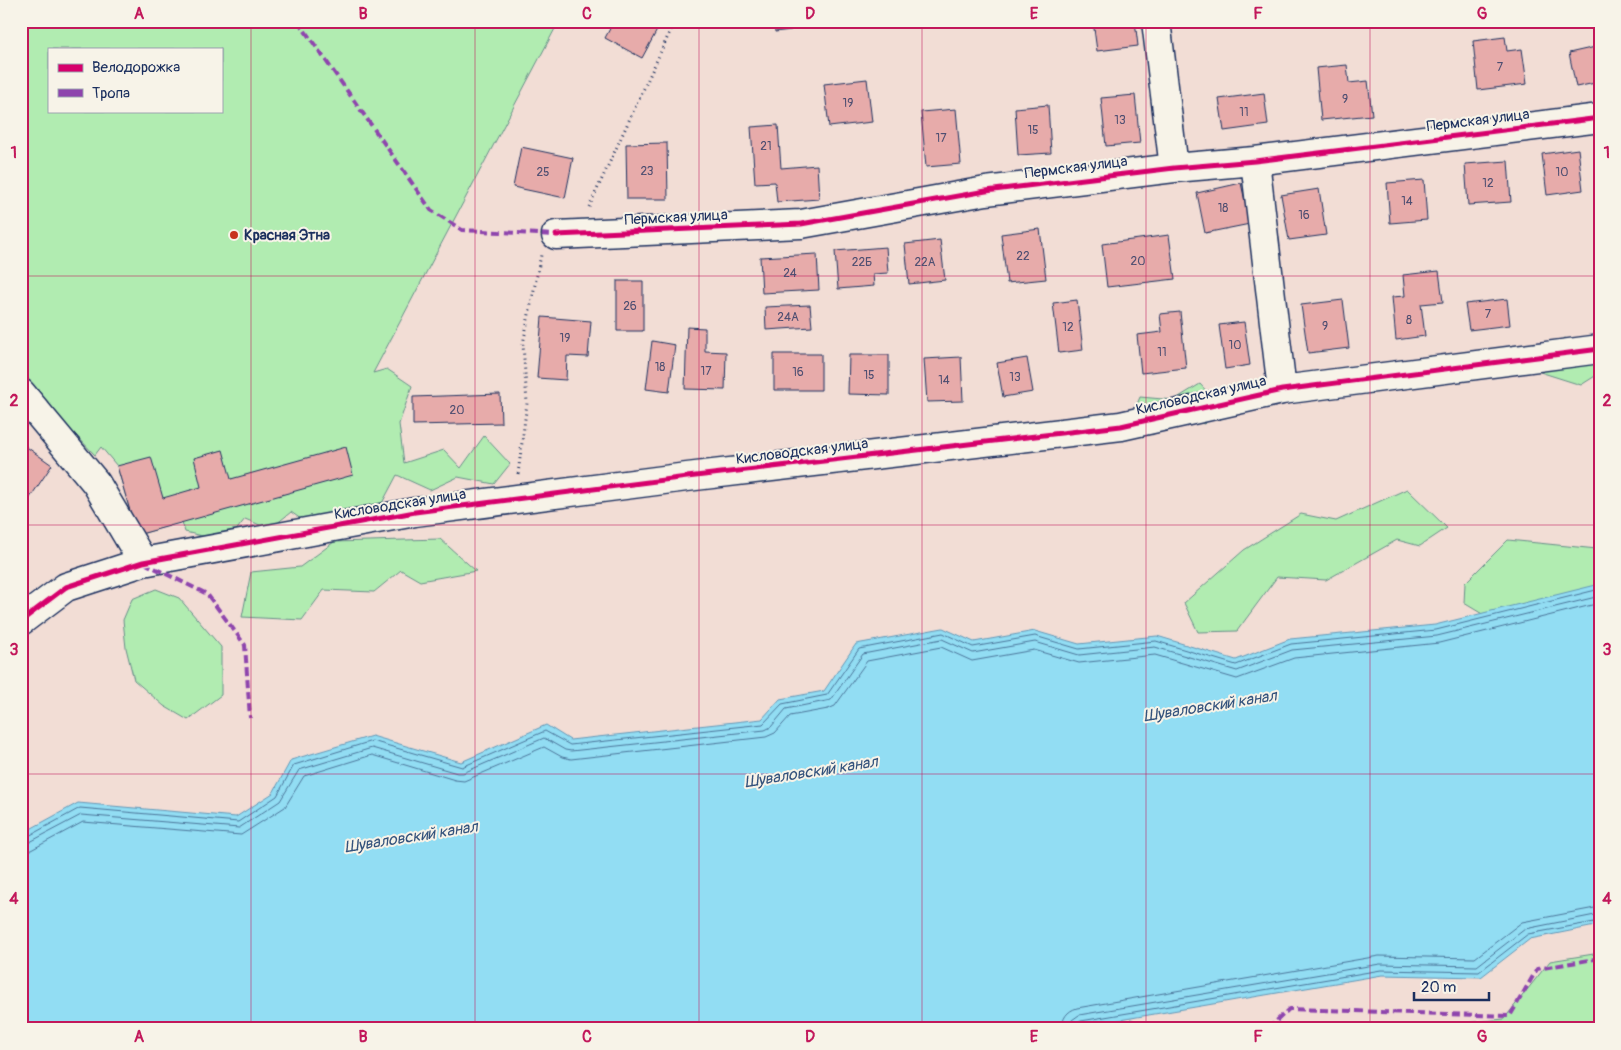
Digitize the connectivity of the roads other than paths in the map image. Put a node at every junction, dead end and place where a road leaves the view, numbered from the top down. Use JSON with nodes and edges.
{"nodes":[{"id":1,"x":1156,"y":21,"type":"edge"},
{"id":2,"x":1600,"y":118,"type":"edge"},
{"id":3,"x":1255,"y":161,"type":"junction"},
{"id":4,"x":1174,"y":168,"type":"junction"},
{"id":5,"x":556,"y":235,"type":"dead end"},
{"id":6,"x":1600,"y":349,"type":"edge"},
{"id":7,"x":1282,"y":390,"type":"junction"},
{"id":8,"x":21,"y":393,"type":"edge"},
{"id":9,"x":143,"y":562,"type":"junction"},
{"id":10,"x":21,"y":621,"type":"edge"}],
"edges":[{"from":1,"to":4,"type":"street"},
{"from":2,"to":3,"type":"street","name":"Пермская улица"},
{"from":3,"to":4,"type":"street","name":"Пермская улица"},
{"from":3,"to":7,"type":"street"},
{"from":4,"to":5,"type":"street","name":"Пермская улица"},
{"from":6,"to":7,"type":"street","name":"Кисловодская улица"},
{"from":7,"to":9,"type":"street","name":"Кисловодская улица"},
{"from":8,"to":9,"type":"street"},
{"from":9,"to":10,"type":"street","name":"Кисловодская улица"}]}
